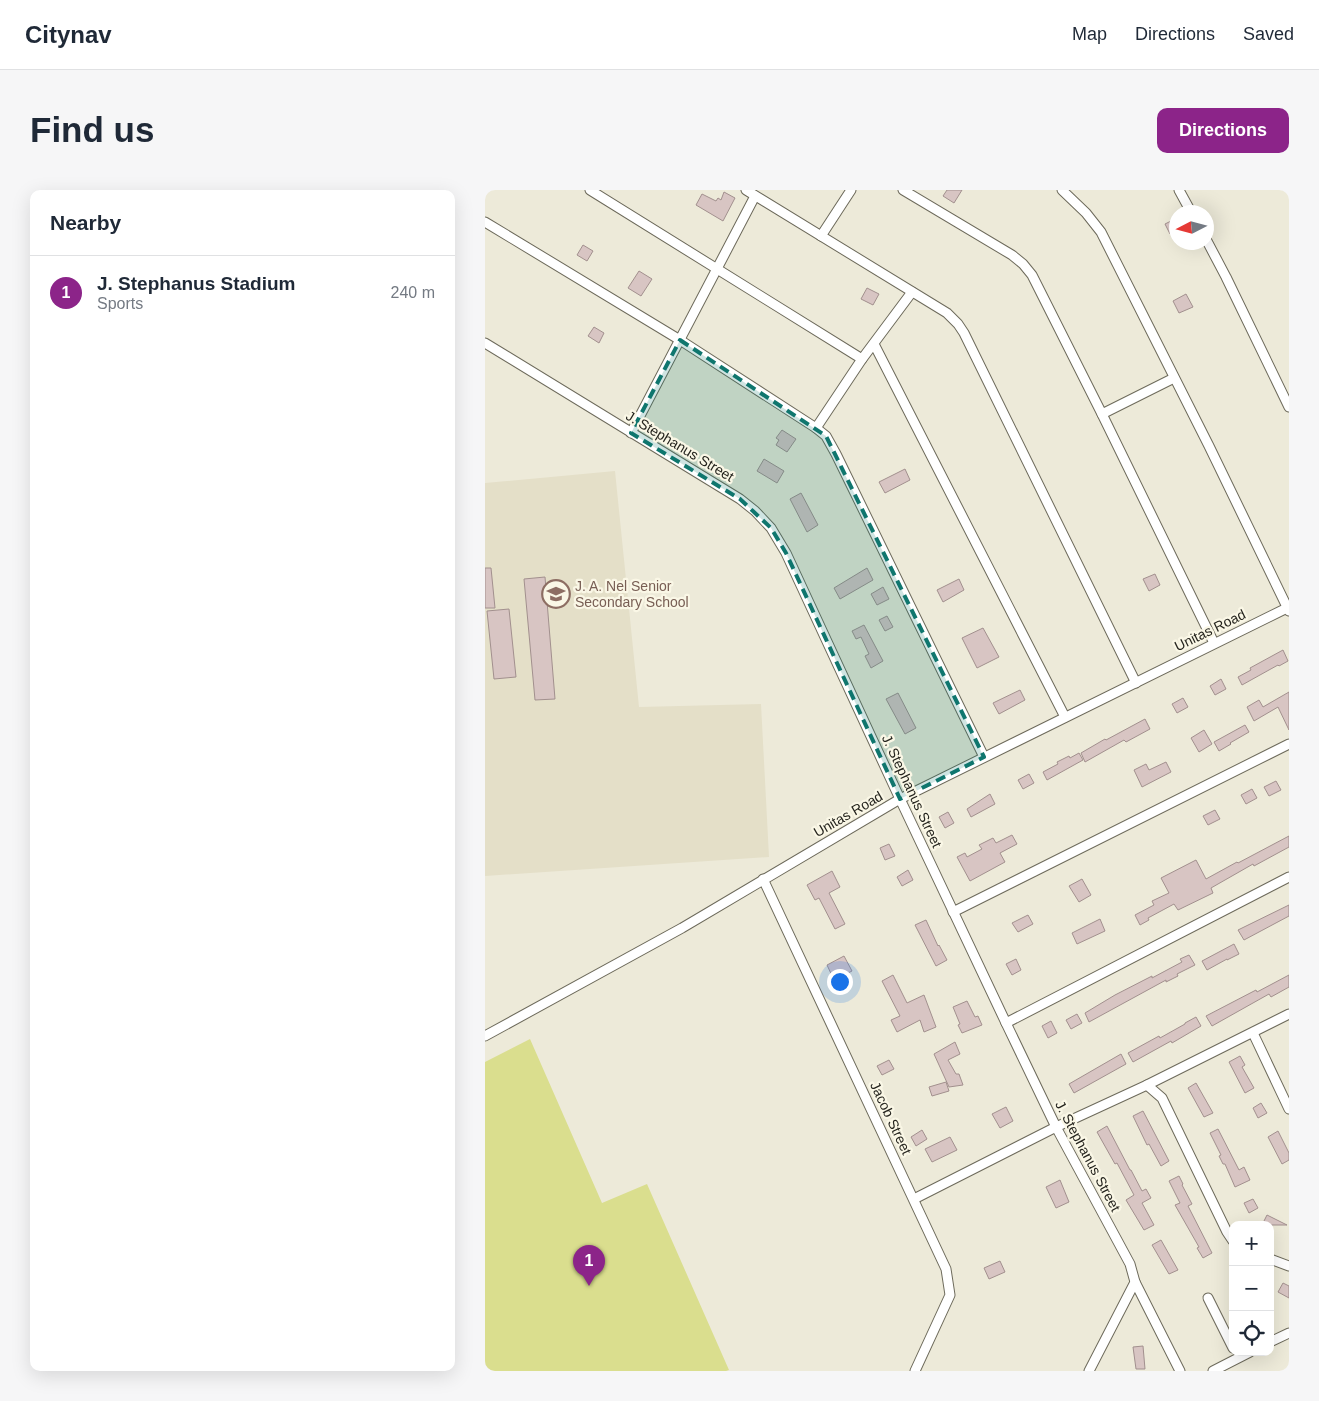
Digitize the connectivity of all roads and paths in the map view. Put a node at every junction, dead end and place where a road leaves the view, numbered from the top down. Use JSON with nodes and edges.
{"nodes":[{"id":1,"x":590,"y":190,"type":"edge"},
{"id":2,"x":746,"y":190,"type":"edge"},
{"id":3,"x":851,"y":190,"type":"edge"},
{"id":4,"x":903,"y":190,"type":"edge"},
{"id":5,"x":1062,"y":190,"type":"edge"},
{"id":6,"x":1179,"y":190,"type":"edge"},
{"id":7,"x":755,"y":196,"type":"junction"},
{"id":8,"x":1187,"y":205,"type":"edge"},
{"id":9,"x":485,"y":222,"type":"edge"},
{"id":10,"x":821,"y":236,"type":"junction"},
{"id":11,"x":1212,"y":250,"type":"edge"},
{"id":12,"x":717,"y":269,"type":"junction"},
{"id":13,"x":913,"y":292,"type":"junction"},
{"id":14,"x":679,"y":340,"type":"junction"},
{"id":15,"x":485,"y":343,"type":"edge"},
{"id":16,"x":874,"y":344,"type":"junction"},
{"id":17,"x":862,"y":359,"type":"junction"},
{"id":18,"x":1174,"y":378,"type":"junction"},
{"id":19,"x":1287,"y":396,"type":"edge"},
{"id":20,"x":1289,"y":407,"type":"edge"},
{"id":21,"x":1102,"y":414,"type":"junction"},
{"id":22,"x":816,"y":428,"type":"junction"},
{"id":23,"x":631,"y":433,"type":"junction"},
{"id":24,"x":1288,"y":609,"type":"edge"},
{"id":25,"x":1214,"y":643,"type":"junction"},
{"id":26,"x":1136,"y":683,"type":"junction"},
{"id":27,"x":1065,"y":717,"type":"junction"},
{"id":28,"x":1289,"y":744,"type":"edge"},
{"id":29,"x":984,"y":757,"type":"junction"},
{"id":30,"x":900,"y":799,"type":"junction"},
{"id":31,"x":1289,"y":877,"type":"edge"},
{"id":32,"x":763,"y":879,"type":"junction"},
{"id":33,"x":953,"y":912,"type":"junction"},
{"id":34,"x":1289,"y":1014,"type":"edge"},
{"id":35,"x":1006,"y":1023,"type":"junction"},
{"id":36,"x":1253,"y":1033,"type":"junction"},
{"id":37,"x":485,"y":1036,"type":"edge"},
{"id":38,"x":1147,"y":1085,"type":"junction"},
{"id":39,"x":1289,"y":1109,"type":"edge"},
{"id":40,"x":1056,"y":1127,"type":"junction"},
{"id":41,"x":914,"y":1199,"type":"junction"},
{"id":42,"x":1229,"y":1235,"type":"edge"},
{"id":43,"x":1274,"y":1260,"type":"edge"},
{"id":44,"x":1289,"y":1266,"type":"edge"},
{"id":45,"x":1135,"y":1282,"type":"junction"},
{"id":46,"x":1208,"y":1298,"type":"dead end"},
{"id":47,"x":1289,"y":1333,"type":"edge"},
{"id":48,"x":1229,"y":1340,"type":"edge"},
{"id":49,"x":1274,"y":1340,"type":"edge"},
{"id":50,"x":1235,"y":1356,"type":"edge"},
{"id":51,"x":915,"y":1371,"type":"edge"},
{"id":52,"x":1089,"y":1371,"type":"edge"},
{"id":53,"x":1181,"y":1371,"type":"edge"},
{"id":54,"x":1213,"y":1371,"type":"edge"}],
"edges":[{"from":1,"to":12,"type":"street"},
{"from":2,"to":7,"type":"street"},
{"from":3,"to":10,"type":"street"},
{"from":4,"to":21,"type":"street"},
{"from":5,"to":18,"type":"street"},
{"from":6,"to":8,"type":"street"},
{"from":7,"to":10,"type":"street"},
{"from":7,"to":12,"type":"street"},
{"from":9,"to":14,"type":"street"},
{"from":10,"to":13,"type":"street"},
{"from":11,"to":19,"type":"street"},
{"from":12,"to":14,"type":"street"},
{"from":12,"to":17,"type":"street"},
{"from":13,"to":16,"type":"street"},
{"from":13,"to":26,"type":"street"},
{"from":14,"to":22,"type":"street"},
{"from":14,"to":23,"type":"street"},
{"from":15,"to":23,"type":"street","name":"J. Stephanus Street"},
{"from":16,"to":17,"type":"street"},
{"from":16,"to":27,"type":"street"},
{"from":17,"to":22,"type":"street"},
{"from":18,"to":21,"type":"street"},
{"from":18,"to":24,"type":"street"},
{"from":19,"to":20,"type":"street"},
{"from":21,"to":25,"type":"street"},
{"from":22,"to":29,"type":"street"},
{"from":23,"to":30,"type":"street","name":"J. Stephanus Street"},
{"from":24,"to":25,"type":"street","name":"Unitas Road"},
{"from":25,"to":26,"type":"street","name":"Unitas Road"},
{"from":26,"to":27,"type":"street","name":"Unitas Road"},
{"from":27,"to":29,"type":"street","name":"Unitas Road"},
{"from":28,"to":33,"type":"street"},
{"from":29,"to":30,"type":"street","name":"Unitas Road"},
{"from":30,"to":32,"type":"street","name":"Unitas Road"},
{"from":30,"to":33,"type":"street","name":"J. Stephanus Street"},
{"from":31,"to":35,"type":"street"},
{"from":32,"to":37,"type":"street","name":"Unitas Road"},
{"from":32,"to":41,"type":"street","name":"Jacob Street"},
{"from":33,"to":35,"type":"street","name":"J. Stephanus Street"},
{"from":34,"to":36,"type":"street"},
{"from":35,"to":40,"type":"street","name":"J. Stephanus Street"},
{"from":36,"to":38,"type":"street"},
{"from":36,"to":39,"type":"street"},
{"from":38,"to":40,"type":"street"},
{"from":38,"to":42,"type":"street"},
{"from":40,"to":41,"type":"street"},
{"from":40,"to":45,"type":"street","name":"J. Stephanus Street"},
{"from":41,"to":51,"type":"street","name":"Jacob Street"},
{"from":43,"to":44,"type":"street"},
{"from":45,"to":52,"type":"street"},
{"from":45,"to":53,"type":"street","name":"J. Stephanus Street"},
{"from":46,"to":48,"type":"street"},
{"from":47,"to":49,"type":"street"},
{"from":50,"to":54,"type":"street"}]}
